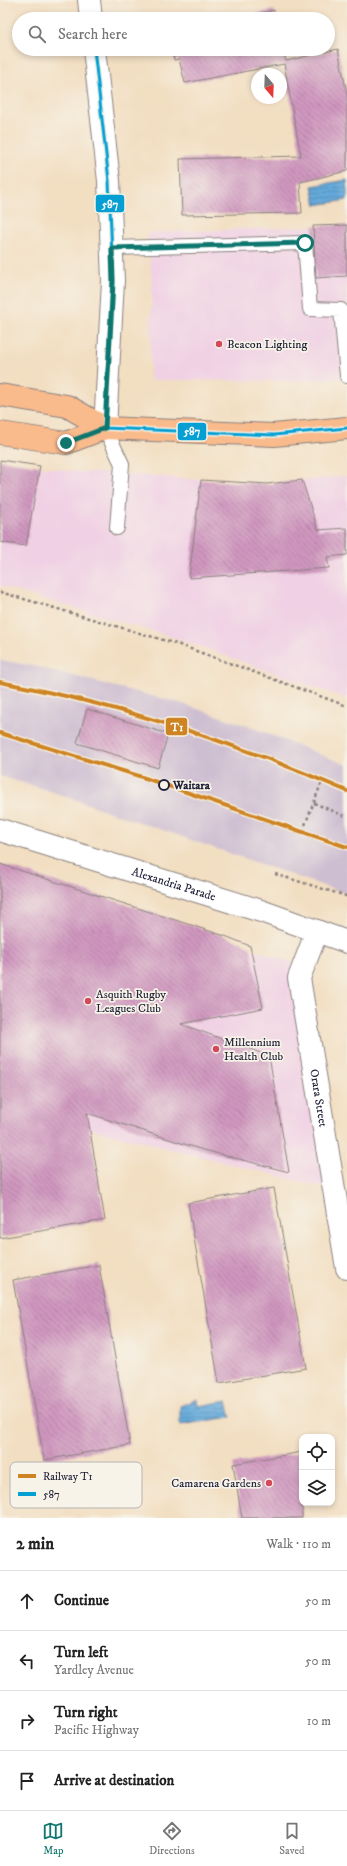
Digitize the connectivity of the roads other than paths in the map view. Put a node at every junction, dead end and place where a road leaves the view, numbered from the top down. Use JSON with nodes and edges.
{"nodes":[{"id":1,"x":89,"y":0,"type":"edge"},
{"id":2,"x":90,"y":12,"type":"edge"},
{"id":3,"x":95,"y":56,"type":"edge"},
{"id":4,"x":112,"y":248,"type":"junction"},
{"id":5,"x":347,"y":376,"type":"edge"},
{"id":6,"x":0,"y":395,"type":"edge"},
{"id":7,"x":105,"y":428,"type":"junction"},
{"id":8,"x":347,"y":428,"type":"edge"},
{"id":9,"x":0,"y":433,"type":"edge"},
{"id":10,"x":117,"y":528,"type":"dead end"},
{"id":11,"x":0,"y":830,"type":"edge"},
{"id":12,"x":317,"y":931,"type":"junction"},
{"id":13,"x":347,"y":942,"type":"edge"},
{"id":14,"x":347,"y":1268,"type":"edge"}],
"edges":[{"from":1,"to":2,"type":"street"},
{"from":3,"to":4,"type":"street"},
{"from":4,"to":5,"type":"lane"},
{"from":4,"to":7,"type":"street"},
{"from":6,"to":7,"type":"main road"},
{"from":7,"to":8,"type":"main road"},
{"from":7,"to":9,"type":"main road"},
{"from":7,"to":10,"type":"lane"},
{"from":11,"to":12,"type":"street","name":"Alexandria Parade"},
{"from":12,"to":13,"type":"street","name":"Alexandria Parade"},
{"from":12,"to":14,"type":"street","name":"Orara Street"}]}
